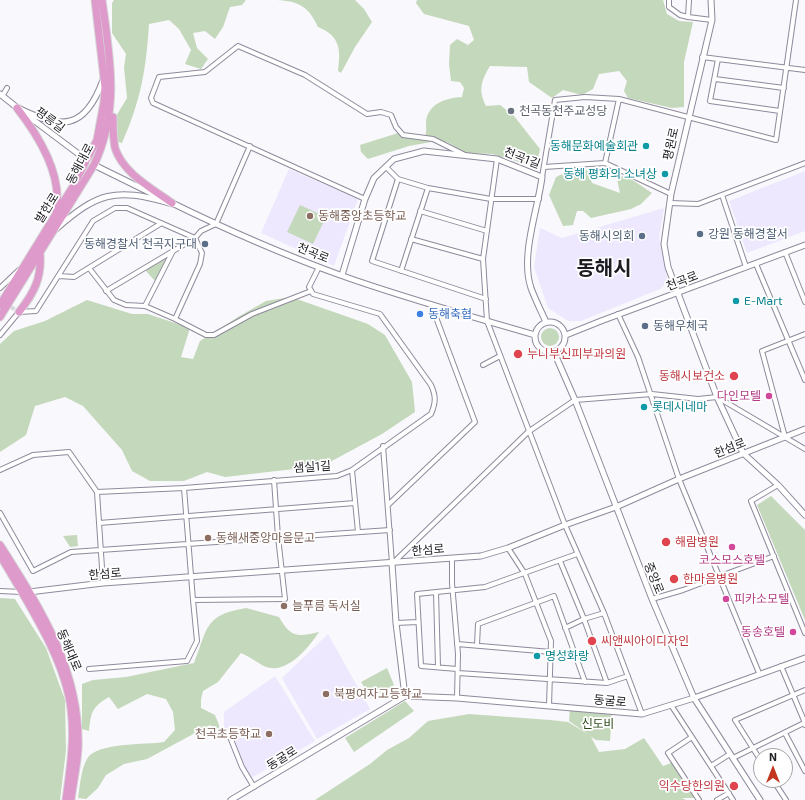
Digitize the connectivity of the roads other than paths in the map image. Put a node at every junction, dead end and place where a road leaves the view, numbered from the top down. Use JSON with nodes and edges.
{"nodes":[{"id":1,"x":95,"y":0,"type":"edge"},
{"id":2,"x":102,"y":0,"type":"edge"},
{"id":3,"x":669,"y":0,"type":"edge"},
{"id":4,"x":690,"y":0,"type":"edge"},
{"id":5,"x":711,"y":0,"type":"edge"},
{"id":6,"x":796,"y":0,"type":"edge"},
{"id":7,"x":688,"y":17,"type":"junction"},
{"id":8,"x":712,"y":20,"type":"junction"},
{"id":9,"x":702,"y":57,"type":"junction"},
{"id":10,"x":718,"y":59,"type":"junction"},
{"id":11,"x":787,"y":67,"type":"junction"},
{"id":12,"x":805,"y":70,"type":"edge"},
{"id":13,"x":104,"y":77,"type":"junction"},
{"id":14,"x":715,"y":79,"type":"junction"},
{"id":15,"x":7,"y":88,"type":"dead end"},
{"id":16,"x":784,"y":88,"type":"junction"},
{"id":17,"x":2,"y":94,"type":"edge"},
{"id":18,"x":112,"y":94,"type":"junction"},
{"id":19,"x":619,"y":99,"type":"junction"},
{"id":20,"x":17,"y":108,"type":"junction"},
{"id":21,"x":780,"y":111,"type":"junction"},
{"id":22,"x":688,"y":117,"type":"junction"},
{"id":23,"x":250,"y":146,"type":"junction"},
{"id":24,"x":467,"y":156,"type":"junction"},
{"id":25,"x":497,"y":159,"type":"junction"},
{"id":26,"x":91,"y":163,"type":"junction"},
{"id":27,"x":605,"y":163,"type":"junction"},
{"id":28,"x":805,"y":163,"type":"edge"},
{"id":29,"x":386,"y":167,"type":"junction"},
{"id":30,"x":544,"y":167,"type":"junction"},
{"id":31,"x":542,"y":177,"type":"junction"},
{"id":32,"x":398,"y":179,"type":"junction"},
{"id":33,"x":428,"y":188,"type":"junction"},
{"id":34,"x":671,"y":194,"type":"junction"},
{"id":35,"x":722,"y":195,"type":"junction"},
{"id":36,"x":365,"y":199,"type":"junction"},
{"id":37,"x":540,"y":199,"type":"junction"},
{"id":38,"x":491,"y":200,"type":"junction"},
{"id":39,"x":172,"y":203,"type":"junction"},
{"id":40,"x":670,"y":203,"type":"junction"},
{"id":41,"x":420,"y":211,"type":"junction"},
{"id":42,"x":56,"y":214,"type":"junction"},
{"id":43,"x":160,"y":224,"type":"junction"},
{"id":44,"x":216,"y":224,"type":"junction"},
{"id":45,"x":487,"y":231,"type":"junction"},
{"id":46,"x":53,"y":233,"type":"junction"},
{"id":47,"x":195,"y":238,"type":"junction"},
{"id":48,"x":411,"y":239,"type":"junction"},
{"id":49,"x":805,"y":245,"type":"edge"},
{"id":50,"x":174,"y":249,"type":"junction"},
{"id":51,"x":785,"y":252,"type":"junction"},
{"id":52,"x":40,"y":253,"type":"junction"},
{"id":53,"x":483,"y":259,"type":"junction"},
{"id":54,"x":756,"y":264,"type":"junction"},
{"id":55,"x":25,"y":265,"type":"junction"},
{"id":56,"x":319,"y":267,"type":"junction"},
{"id":57,"x":746,"y":267,"type":"junction"},
{"id":58,"x":89,"y":268,"type":"junction"},
{"id":59,"x":401,"y":271,"type":"junction"},
{"id":60,"x":342,"y":275,"type":"junction"},
{"id":61,"x":59,"y":276,"type":"junction"},
{"id":62,"x":0,"y":288,"type":"edge"},
{"id":63,"x":106,"y":291,"type":"junction"},
{"id":64,"x":311,"y":291,"type":"junction"},
{"id":65,"x":678,"y":293,"type":"junction"},
{"id":66,"x":486,"y":299,"type":"junction"},
{"id":67,"x":805,"y":302,"type":"edge"},
{"id":68,"x":431,"y":304,"type":"junction"},
{"id":69,"x":0,"y":305,"type":"edge"},
{"id":70,"x":146,"y":306,"type":"junction"},
{"id":71,"x":19,"y":312,"type":"junction"},
{"id":72,"x":618,"y":314,"type":"junction"},
{"id":73,"x":0,"y":317,"type":"edge"},
{"id":74,"x":175,"y":319,"type":"junction"},
{"id":75,"x":487,"y":321,"type":"junction"},
{"id":76,"x":546,"y":322,"type":"junction"},
{"id":77,"x":0,"y":334,"type":"edge"},
{"id":78,"x":805,"y":334,"type":"edge"},
{"id":79,"x":535,"y":335,"type":"junction"},
{"id":80,"x":566,"y":336,"type":"junction"},
{"id":81,"x":788,"y":341,"type":"junction"},
{"id":82,"x":554,"y":352,"type":"junction"},
{"id":83,"x":500,"y":356,"type":"junction"},
{"id":84,"x":483,"y":365,"type":"dead end"},
{"id":85,"x":805,"y":380,"type":"edge"},
{"id":86,"x":652,"y":394,"type":"junction"},
{"id":87,"x":717,"y":397,"type":"junction"},
{"id":88,"x":575,"y":400,"type":"junction"},
{"id":89,"x":805,"y":429,"type":"edge"},
{"id":90,"x":528,"y":432,"type":"junction"},
{"id":91,"x":785,"y":437,"type":"junction"},
{"id":92,"x":383,"y":446,"type":"junction"},
{"id":93,"x":805,"y":449,"type":"edge"},
{"id":94,"x":743,"y":453,"type":"junction"},
{"id":95,"x":0,"y":470,"type":"edge"},
{"id":96,"x":352,"y":470,"type":"junction"},
{"id":97,"x":679,"y":479,"type":"junction"},
{"id":98,"x":274,"y":480,"type":"junction"},
{"id":99,"x":778,"y":485,"type":"junction"},
{"id":100,"x":184,"y":488,"type":"junction"},
{"id":101,"x":96,"y":492,"type":"junction"},
{"id":102,"x":355,"y":503,"type":"junction"},
{"id":103,"x":388,"y":505,"type":"junction"},
{"id":104,"x":616,"y":507,"type":"junction"},
{"id":105,"x":277,"y":510,"type":"junction"},
{"id":106,"x":0,"y":513,"type":"edge"},
{"id":107,"x":805,"y":515,"type":"edge"},
{"id":108,"x":186,"y":516,"type":"junction"},
{"id":109,"x":99,"y":523,"type":"junction"},
{"id":110,"x":565,"y":524,"type":"junction"},
{"id":111,"x":390,"y":530,"type":"junction"},
{"id":112,"x":358,"y":532,"type":"junction"},
{"id":113,"x":278,"y":537,"type":"junction"},
{"id":114,"x":0,"y":545,"type":"edge"},
{"id":115,"x":188,"y":545,"type":"junction"},
{"id":116,"x":508,"y":548,"type":"junction"},
{"id":117,"x":102,"y":551,"type":"junction"},
{"id":118,"x":577,"y":554,"type":"junction"},
{"id":119,"x":0,"y":555,"type":"edge"},
{"id":120,"x":774,"y":556,"type":"junction"},
{"id":121,"x":452,"y":558,"type":"junction"},
{"id":122,"x":560,"y":561,"type":"junction"},
{"id":123,"x":392,"y":563,"type":"junction"},
{"id":124,"x":281,"y":572,"type":"junction"},
{"id":125,"x":525,"y":574,"type":"junction"},
{"id":126,"x":719,"y":577,"type":"junction"},
{"id":127,"x":191,"y":578,"type":"junction"},
{"id":128,"x":103,"y":583,"type":"junction"},
{"id":129,"x":0,"y":591,"type":"edge"},
{"id":130,"x":453,"y":591,"type":"junction"},
{"id":131,"x":21,"y":592,"type":"junction"},
{"id":132,"x":29,"y":592,"type":"junction"},
{"id":133,"x":436,"y":592,"type":"junction"},
{"id":134,"x":652,"y":598,"type":"junction"},
{"id":135,"x":193,"y":600,"type":"junction"},
{"id":136,"x":536,"y":604,"type":"junction"},
{"id":137,"x":604,"y":613,"type":"junction"},
{"id":138,"x":584,"y":620,"type":"junction"},
{"id":139,"x":418,"y":622,"type":"junction"},
{"id":140,"x":396,"y":623,"type":"junction"},
{"id":141,"x":565,"y":628,"type":"junction"},
{"id":142,"x":805,"y":634,"type":"edge"},
{"id":143,"x":458,"y":644,"type":"junction"},
{"id":144,"x":477,"y":645,"type":"junction"},
{"id":145,"x":551,"y":652,"type":"junction"},
{"id":146,"x":805,"y":658,"type":"edge"},
{"id":147,"x":781,"y":666,"type":"junction"},
{"id":148,"x":438,"y":667,"type":"junction"},
{"id":149,"x":89,"y":669,"type":"dead end"},
{"id":150,"x":457,"y":671,"type":"junction"},
{"id":151,"x":759,"y":673,"type":"junction"},
{"id":152,"x":628,"y":676,"type":"junction"},
{"id":153,"x":550,"y":680,"type":"junction"},
{"id":154,"x":585,"y":682,"type":"junction"},
{"id":155,"x":607,"y":683,"type":"junction"},
{"id":156,"x":805,"y":690,"type":"edge"},
{"id":157,"x":792,"y":695,"type":"junction"},
{"id":158,"x":405,"y":696,"type":"junction"},
{"id":159,"x":457,"y":698,"type":"junction"},
{"id":160,"x":694,"y":698,"type":"junction"},
{"id":161,"x":671,"y":705,"type":"junction"},
{"id":162,"x":549,"y":706,"type":"junction"},
{"id":163,"x":642,"y":714,"type":"junction"},
{"id":164,"x":805,"y":724,"type":"edge"},
{"id":165,"x":228,"y":732,"type":"dead end"},
{"id":166,"x":785,"y":733,"type":"junction"},
{"id":167,"x":692,"y":737,"type":"junction"},
{"id":168,"x":753,"y":748,"type":"junction"},
{"id":169,"x":732,"y":756,"type":"junction"},
{"id":170,"x":711,"y":766,"type":"junction"},
{"id":171,"x":805,"y":771,"type":"edge"},
{"id":172,"x":254,"y":787,"type":"junction"},
{"id":173,"x":778,"y":788,"type":"edge"},
{"id":174,"x":728,"y":793,"type":"junction"},
{"id":175,"x":66,"y":800,"type":"edge"},
{"id":176,"x":71,"y":800,"type":"edge"},
{"id":177,"x":231,"y":800,"type":"edge"},
{"id":178,"x":699,"y":800,"type":"edge"},
{"id":179,"x":717,"y":800,"type":"edge"},
{"id":180,"x":733,"y":800,"type":"edge"},
{"id":181,"x":760,"y":800,"type":"edge"},
{"id":182,"x":786,"y":800,"type":"edge"}],
"edges":[{"from":1,"to":13,"type":"main road","name":"발한로"},
{"from":2,"to":18,"type":"main road","name":"동해대로"},
{"from":3,"to":7,"type":"street"},
{"from":4,"to":7,"type":"street"},
{"from":5,"to":8,"type":"street","name":"평원로"},
{"from":6,"to":11,"type":"street"},
{"from":7,"to":8,"type":"street"},
{"from":8,"to":9,"type":"street","name":"평원로"},
{"from":9,"to":10,"type":"street"},
{"from":9,"to":22,"type":"street","name":"평원로"},
{"from":10,"to":11,"type":"street"},
{"from":10,"to":14,"type":"street"},
{"from":11,"to":12,"type":"street"},
{"from":11,"to":16,"type":"street"},
{"from":13,"to":20,"type":"street"},
{"from":13,"to":26,"type":"main road","name":"발한로"},
{"from":14,"to":16,"type":"street"},
{"from":14,"to":21,"type":"street"},
{"from":15,"to":17,"type":"street"},
{"from":16,"to":21,"type":"street"},
{"from":17,"to":20,"type":"street","name":"평릉길"},
{"from":18,"to":26,"type":"main road","name":"동해대로"},
{"from":18,"to":39,"type":"main road"},
{"from":19,"to":22,"type":"street"},
{"from":19,"to":27,"type":"street"},
{"from":19,"to":30,"type":"street"},
{"from":20,"to":26,"type":"street","name":"평릉길"},
{"from":20,"to":42,"type":"main road"},
{"from":21,"to":22,"type":"street"},
{"from":22,"to":34,"type":"street","name":"평원로"},
{"from":23,"to":24,"type":"street"},
{"from":23,"to":36,"type":"street"},
{"from":23,"to":44,"type":"street"},
{"from":24,"to":25,"type":"street","name":"천곡1길"},
{"from":24,"to":29,"type":"street","name":"천곡1길"},
{"from":25,"to":31,"type":"street","name":"천곡1길"},
{"from":25,"to":38,"type":"street"},
{"from":26,"to":39,"type":"street","name":"천곡로"},
{"from":26,"to":42,"type":"main road","name":"발한로"},
{"from":26,"to":46,"type":"main road","name":"동해대로"},
{"from":27,"to":30,"type":"street"},
{"from":27,"to":34,"type":"street"},
{"from":28,"to":35,"type":"street"},
{"from":29,"to":32,"type":"street"},
{"from":29,"to":36,"type":"street"},
{"from":30,"to":31,"type":"street"},
{"from":31,"to":37,"type":"street","name":"천곡1길"},
{"from":32,"to":33,"type":"street"},
{"from":32,"to":59,"type":"street"},
{"from":33,"to":38,"type":"street"},
{"from":33,"to":41,"type":"street"},
{"from":34,"to":40,"type":"street","name":"평원로"},
{"from":35,"to":40,"type":"street"},
{"from":35,"to":57,"type":"street"},
{"from":36,"to":60,"type":"street"},
{"from":37,"to":38,"type":"street"},
{"from":37,"to":76,"type":"street","name":"천곡1길"},
{"from":38,"to":45,"type":"street"},
{"from":39,"to":44,"type":"street","name":"천곡로"},
{"from":39,"to":46,"type":"street"},
{"from":40,"to":65,"type":"street","name":"평원로"},
{"from":41,"to":45,"type":"street"},
{"from":41,"to":48,"type":"street"},
{"from":42,"to":55,"type":"main road","name":"발한로"},
{"from":43,"to":47,"type":"street"},
{"from":43,"to":58,"type":"street"},
{"from":43,"to":61,"type":"street"},
{"from":44,"to":47,"type":"street"},
{"from":44,"to":56,"type":"street","name":"천곡로"},
{"from":45,"to":53,"type":"street"},
{"from":46,"to":52,"type":"main road","name":"동해대로"},
{"from":47,"to":50,"type":"street"},
{"from":47,"to":74,"type":"street"},
{"from":48,"to":53,"type":"street"},
{"from":48,"to":59,"type":"street"},
{"from":49,"to":51,"type":"street","name":"천곡로"},
{"from":50,"to":63,"type":"street"},
{"from":50,"to":70,"type":"street"},
{"from":51,"to":54,"type":"street","name":"천곡로"},
{"from":51,"to":67,"type":"street"},
{"from":52,"to":71,"type":"main road"},
{"from":52,"to":73,"type":"main road","name":"동해대로"},
{"from":53,"to":66,"type":"street"},
{"from":54,"to":57,"type":"street","name":"천곡로"},
{"from":54,"to":81,"type":"street"},
{"from":55,"to":62,"type":"street"},
{"from":55,"to":69,"type":"main road","name":"발한로"},
{"from":56,"to":60,"type":"street","name":"천곡로"},
{"from":56,"to":64,"type":"street"},
{"from":57,"to":65,"type":"street","name":"천곡로"},
{"from":58,"to":61,"type":"street"},
{"from":58,"to":63,"type":"street"},
{"from":59,"to":66,"type":"street"},
{"from":60,"to":68,"type":"street","name":"천곡로"},
{"from":61,"to":71,"type":"street"},
{"from":63,"to":70,"type":"street"},
{"from":64,"to":74,"type":"street"},
{"from":64,"to":92,"type":"street","name":"샘실1길"},
{"from":65,"to":72,"type":"street","name":"천곡로"},
{"from":65,"to":87,"type":"street","name":"평원로"},
{"from":66,"to":75,"type":"street"},
{"from":68,"to":75,"type":"street","name":"천곡로"},
{"from":68,"to":103,"type":"street"},
{"from":70,"to":74,"type":"street"},
{"from":71,"to":77,"type":"street"},
{"from":72,"to":80,"type":"street","name":"천곡로"},
{"from":72,"to":86,"type":"street"},
{"from":75,"to":79,"type":"street","name":"천곡로"},
{"from":75,"to":83,"type":"street"},
{"from":76,"to":79,"type":"street"},
{"from":76,"to":80,"type":"street"},
{"from":78,"to":81,"type":"street"},
{"from":79,"to":82,"type":"street"},
{"from":80,"to":82,"type":"street"},
{"from":81,"to":85,"type":"street"},
{"from":81,"to":91,"type":"street"},
{"from":82,"to":88,"type":"street","name":"중앙로"},
{"from":83,"to":84,"type":"street"},
{"from":83,"to":90,"type":"street"},
{"from":86,"to":87,"type":"street"},
{"from":86,"to":88,"type":"street"},
{"from":86,"to":97,"type":"street"},
{"from":87,"to":91,"type":"street"},
{"from":87,"to":94,"type":"street","name":"평원로"},
{"from":88,"to":90,"type":"street"},
{"from":88,"to":104,"type":"street","name":"중앙로"},
{"from":89,"to":91,"type":"street","name":"한섬로"},
{"from":90,"to":110,"type":"street"},
{"from":90,"to":123,"type":"street"},
{"from":91,"to":93,"type":"street"},
{"from":91,"to":94,"type":"street","name":"한섬로"},
{"from":92,"to":96,"type":"street","name":"샘실1길"},
{"from":92,"to":103,"type":"street"},
{"from":94,"to":97,"type":"street","name":"한섬로"},
{"from":94,"to":99,"type":"street"},
{"from":95,"to":101,"type":"street"},
{"from":96,"to":98,"type":"street","name":"샘실1길"},
{"from":96,"to":102,"type":"street"},
{"from":97,"to":104,"type":"street","name":"한섬로"},
{"from":97,"to":126,"type":"street"},
{"from":98,"to":100,"type":"street","name":"샘실1길"},
{"from":98,"to":105,"type":"street"},
{"from":99,"to":107,"type":"street"},
{"from":99,"to":120,"type":"street"},
{"from":100,"to":101,"type":"street","name":"샘실1길"},
{"from":100,"to":108,"type":"street"},
{"from":101,"to":109,"type":"street"},
{"from":102,"to":105,"type":"street"},
{"from":102,"to":112,"type":"street"},
{"from":103,"to":111,"type":"street"},
{"from":104,"to":110,"type":"street","name":"한섬로"},
{"from":104,"to":134,"type":"street","name":"중앙로"},
{"from":105,"to":108,"type":"street"},
{"from":105,"to":113,"type":"street"},
{"from":106,"to":117,"type":"street"},
{"from":108,"to":109,"type":"street"},
{"from":108,"to":115,"type":"street"},
{"from":109,"to":117,"type":"street"},
{"from":110,"to":116,"type":"street","name":"한섬로"},
{"from":110,"to":118,"type":"street"},
{"from":111,"to":112,"type":"street"},
{"from":111,"to":123,"type":"street"},
{"from":112,"to":113,"type":"street"},
{"from":113,"to":115,"type":"street"},
{"from":113,"to":124,"type":"street"},
{"from":114,"to":132,"type":"main road","name":"동해대로"},
{"from":115,"to":117,"type":"street"},
{"from":115,"to":127,"type":"street"},
{"from":116,"to":121,"type":"street","name":"한섬로"},
{"from":116,"to":125,"type":"street"},
{"from":117,"to":128,"type":"street"},
{"from":118,"to":122,"type":"street"},
{"from":118,"to":137,"type":"street"},
{"from":119,"to":131,"type":"main road"},
{"from":120,"to":126,"type":"street"},
{"from":120,"to":142,"type":"street"},
{"from":121,"to":123,"type":"street","name":"한섬로"},
{"from":121,"to":130,"type":"street"},
{"from":122,"to":125,"type":"street"},
{"from":122,"to":138,"type":"street"},
{"from":123,"to":124,"type":"street","name":"한섬로"},
{"from":123,"to":140,"type":"street"},
{"from":124,"to":127,"type":"street","name":"한섬로"},
{"from":124,"to":135,"type":"street"},
{"from":125,"to":130,"type":"street"},
{"from":125,"to":136,"type":"street"},
{"from":126,"to":134,"type":"street"},
{"from":126,"to":151,"type":"street"},
{"from":127,"to":128,"type":"street","name":"한섬로"},
{"from":127,"to":135,"type":"street"},
{"from":128,"to":132,"type":"street","name":"한섬로"},
{"from":129,"to":131,"type":"street"},
{"from":130,"to":133,"type":"street"},
{"from":130,"to":143,"type":"street"},
{"from":131,"to":132,"type":"main road"},
{"from":131,"to":175,"type":"main road","name":"동해대로"},
{"from":132,"to":176,"type":"main road","name":"동해대로"},
{"from":133,"to":139,"type":"street"},
{"from":133,"to":148,"type":"street"},
{"from":134,"to":160,"type":"street","name":"중앙로"},
{"from":135,"to":149,"type":"street"},
{"from":136,"to":141,"type":"street"},
{"from":136,"to":144,"type":"street"},
{"from":136,"to":145,"type":"street"},
{"from":137,"to":138,"type":"street"},
{"from":137,"to":152,"type":"street"},
{"from":138,"to":141,"type":"street"},
{"from":138,"to":155,"type":"street"},
{"from":139,"to":140,"type":"street"},
{"from":139,"to":148,"type":"street"},
{"from":140,"to":158,"type":"street"},
{"from":141,"to":154,"type":"street"},
{"from":143,"to":144,"type":"street"},
{"from":143,"to":150,"type":"street"},
{"from":144,"to":145,"type":"street"},
{"from":145,"to":153,"type":"street"},
{"from":146,"to":147,"type":"street","name":"동굴로"},
{"from":147,"to":151,"type":"street","name":"동굴로"},
{"from":147,"to":157,"type":"street"},
{"from":148,"to":150,"type":"street"},
{"from":150,"to":153,"type":"street"},
{"from":150,"to":159,"type":"street"},
{"from":151,"to":160,"type":"street","name":"동굴로"},
{"from":152,"to":155,"type":"street"},
{"from":152,"to":163,"type":"street"},
{"from":153,"to":154,"type":"street"},
{"from":153,"to":162,"type":"street"},
{"from":154,"to":155,"type":"street"},
{"from":156,"to":157,"type":"street"},
{"from":157,"to":164,"type":"street"},
{"from":157,"to":168,"type":"street"},
{"from":158,"to":159,"type":"street","name":"동굴로"},
{"from":158,"to":172,"type":"street","name":"동굴로"},
{"from":159,"to":162,"type":"street","name":"동굴로"},
{"from":160,"to":161,"type":"street","name":"동굴로"},
{"from":160,"to":169,"type":"street","name":"중앙로"},
{"from":161,"to":163,"type":"street","name":"동굴로"},
{"from":161,"to":167,"type":"street"},
{"from":162,"to":163,"type":"street","name":"동굴로"},
{"from":164,"to":166,"type":"street"},
{"from":165,"to":172,"type":"street"},
{"from":166,"to":168,"type":"street"},
{"from":166,"to":171,"type":"street"},
{"from":167,"to":170,"type":"street"},
{"from":167,"to":178,"type":"street"},
{"from":168,"to":169,"type":"street"},
{"from":169,"to":170,"type":"street"},
{"from":169,"to":181,"type":"street","name":"중앙로"},
{"from":170,"to":174,"type":"street"},
{"from":172,"to":177,"type":"street","name":"동굴로"},
{"from":173,"to":182,"type":"street"},
{"from":174,"to":179,"type":"street"},
{"from":174,"to":180,"type":"street"}]}
